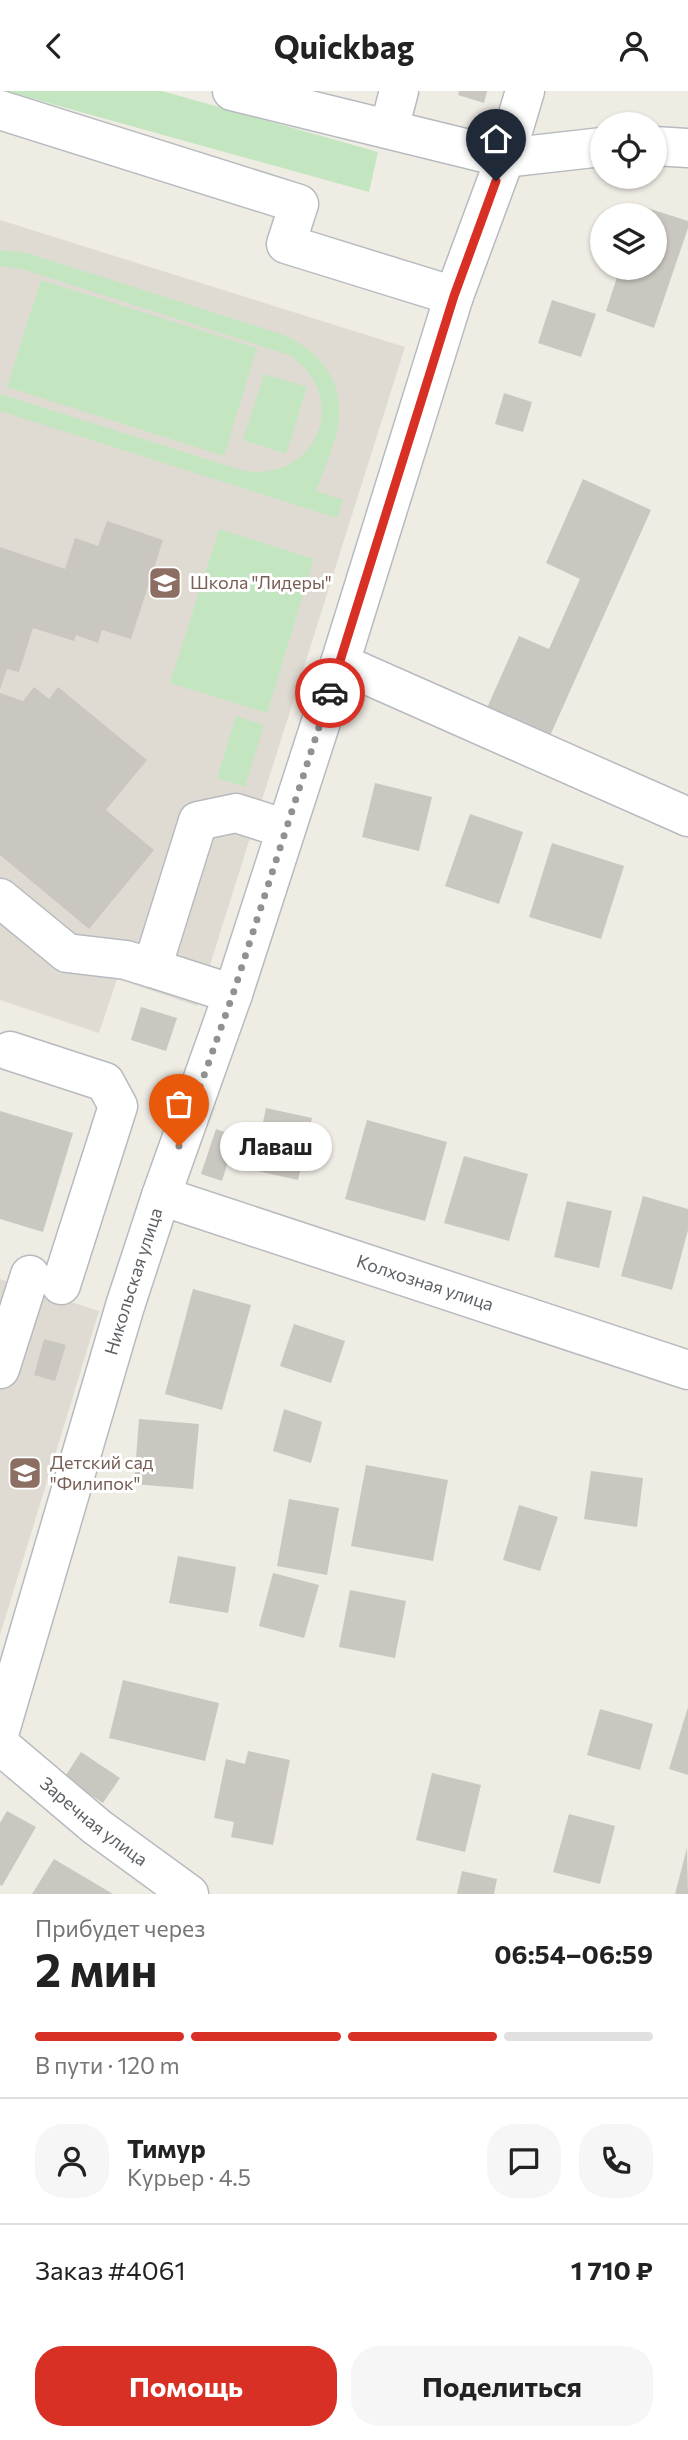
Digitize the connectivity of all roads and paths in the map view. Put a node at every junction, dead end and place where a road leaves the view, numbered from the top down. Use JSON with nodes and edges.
{"nodes":[{"id":1,"x":232,"y":91,"type":"edge"},
{"id":2,"x":399,"y":91,"type":"edge"},
{"id":3,"x":525,"y":91,"type":"edge"},
{"id":4,"x":0,"y":110,"type":"edge"},
{"id":5,"x":389,"y":129,"type":"junction"},
{"id":6,"x":667,"y":147,"type":"edge"},
{"id":7,"x":590,"y":148,"type":"edge"},
{"id":8,"x":688,"y":148,"type":"edge"},
{"id":9,"x":505,"y":158,"type":"junction"},
{"id":10,"x":454,"y":296,"type":"junction"},
{"id":11,"x":340,"y":663,"type":"junction"},
{"id":12,"x":688,"y":817,"type":"edge"},
{"id":13,"x":286,"y":829,"type":"junction"},
{"id":14,"x":0,"y":898,"type":"edge"},
{"id":15,"x":152,"y":968,"type":"junction"},
{"id":16,"x":233,"y":994,"type":"junction"},
{"id":17,"x":10,"y":1051,"type":"dead end"},
{"id":18,"x":161,"y":1196,"type":"junction"},
{"id":19,"x":0,"y":1369,"type":"edge"},
{"id":20,"x":688,"y":1370,"type":"edge"},
{"id":21,"x":0,"y":1731,"type":"edge"},
{"id":22,"x":0,"y":1745,"type":"edge"},
{"id":23,"x":189,"y":1894,"type":"edge"}],
"edges":[{"from":1,"to":5,"type":"street"},
{"from":2,"to":5,"type":"street"},
{"from":3,"to":9,"type":"street","name":"Никольская улица"},
{"from":4,"to":10,"type":"street"},
{"from":5,"to":9,"type":"street"},
{"from":6,"to":8,"type":"street"},
{"from":7,"to":9,"type":"street"},
{"from":9,"to":10,"type":"street","name":"Никольская улица"},
{"from":10,"to":11,"type":"street","name":"Никольская улица"},
{"from":11,"to":12,"type":"street"},
{"from":11,"to":13,"type":"street","name":"Никольская улица"},
{"from":13,"to":15,"type":"street"},
{"from":13,"to":16,"type":"street","name":"Никольская улица"},
{"from":14,"to":15,"type":"street"},
{"from":15,"to":16,"type":"street"},
{"from":16,"to":18,"type":"street","name":"Никольская улица"},
{"from":17,"to":19,"type":"street"},
{"from":18,"to":20,"type":"street","name":"Колхозная улица"},
{"from":18,"to":21,"type":"street","name":"Никольская улица"},
{"from":22,"to":23,"type":"street","name":"Заречная улица"}]}
